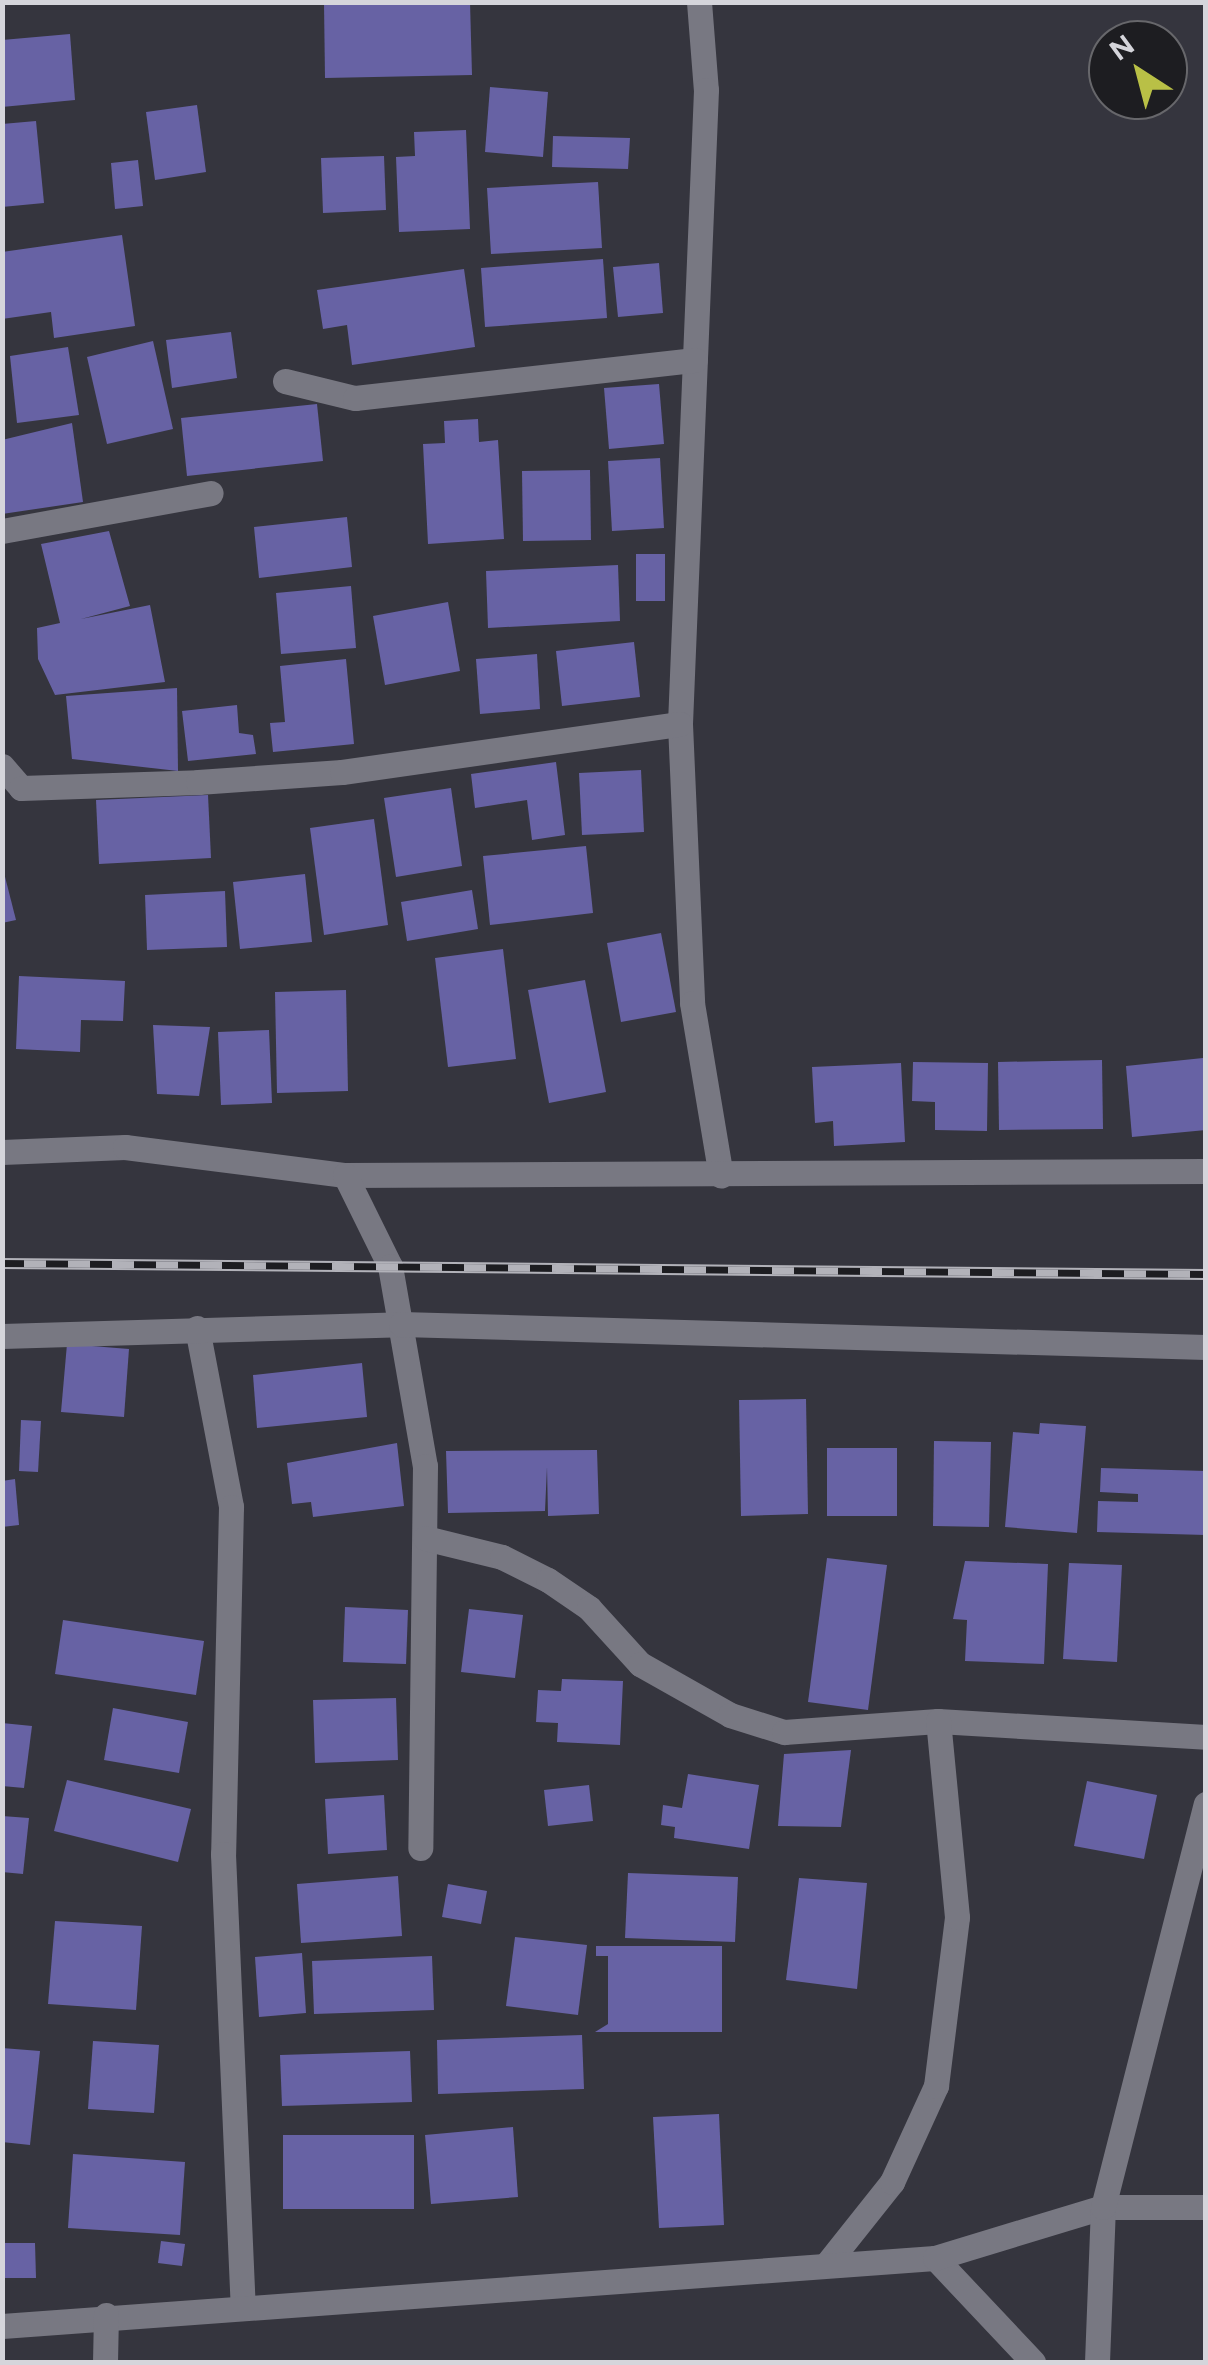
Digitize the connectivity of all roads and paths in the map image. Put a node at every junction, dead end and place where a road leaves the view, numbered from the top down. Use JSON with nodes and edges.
{"nodes":[{"id":1,"x":700,"y":2,"type":"edge"},
{"id":2,"x":695,"y":360,"type":"junction"},
{"id":3,"x":285,"y":381,"type":"dead end"},
{"id":4,"x":211,"y":493,"type":"dead end"},
{"id":5,"x":2,"y":531,"type":"edge"},
{"id":6,"x":680,"y":724,"type":"junction"},
{"id":7,"x":2,"y":766,"type":"edge"},
{"id":8,"x":2,"y":1152,"type":"edge"},
{"id":9,"x":1206,"y":1170,"type":"edge"},
{"id":10,"x":345,"y":1175,"type":"junction"},
{"id":11,"x":722,"y":1176,"type":"junction"},
{"id":12,"x":401,"y":1324,"type":"junction"},
{"id":13,"x":197,"y":1328,"type":"junction"},
{"id":14,"x":2,"y":1336,"type":"edge"},
{"id":15,"x":1206,"y":1347,"type":"edge"},
{"id":16,"x":425,"y":1538,"type":"junction"},
{"id":17,"x":938,"y":1722,"type":"junction"},
{"id":18,"x":1206,"y":1737,"type":"edge"},
{"id":19,"x":1206,"y":1804,"type":"edge"},
{"id":20,"x":420,"y":1848,"type":"dead end"},
{"id":21,"x":1103,"y":2207,"type":"junction"},
{"id":22,"x":1206,"y":2207,"type":"edge"},
{"id":23,"x":935,"y":2258,"type":"junction"},
{"id":24,"x":826,"y":2264,"type":"junction"},
{"id":25,"x":243,"y":2306,"type":"junction"},
{"id":26,"x":106,"y":2315,"type":"junction"},
{"id":27,"x":2,"y":2326,"type":"edge"},
{"id":28,"x":105,"y":2362,"type":"edge"},
{"id":29,"x":1033,"y":2362,"type":"edge"},
{"id":30,"x":1097,"y":2362,"type":"edge"}],
"edges":[{"from":1,"to":2,"type":"street"},
{"from":2,"to":3,"type":"street"},
{"from":2,"to":6,"type":"street"},
{"from":4,"to":5,"type":"street"},
{"from":6,"to":7,"type":"street"},
{"from":6,"to":11,"type":"street"},
{"from":8,"to":10,"type":"street"},
{"from":9,"to":11,"type":"street"},
{"from":10,"to":11,"type":"street"},
{"from":10,"to":12,"type":"street"},
{"from":12,"to":13,"type":"street"},
{"from":12,"to":15,"type":"street"},
{"from":12,"to":16,"type":"street"},
{"from":13,"to":14,"type":"street"},
{"from":13,"to":25,"type":"street"},
{"from":16,"to":17,"type":"street"},
{"from":16,"to":20,"type":"street"},
{"from":17,"to":18,"type":"street"},
{"from":17,"to":24,"type":"street"},
{"from":19,"to":21,"type":"street"},
{"from":21,"to":22,"type":"street"},
{"from":21,"to":23,"type":"street"},
{"from":21,"to":30,"type":"street"},
{"from":23,"to":24,"type":"street"},
{"from":23,"to":29,"type":"street"},
{"from":24,"to":25,"type":"street"},
{"from":25,"to":26,"type":"street"},
{"from":26,"to":27,"type":"street"},
{"from":26,"to":28,"type":"street"}]}
